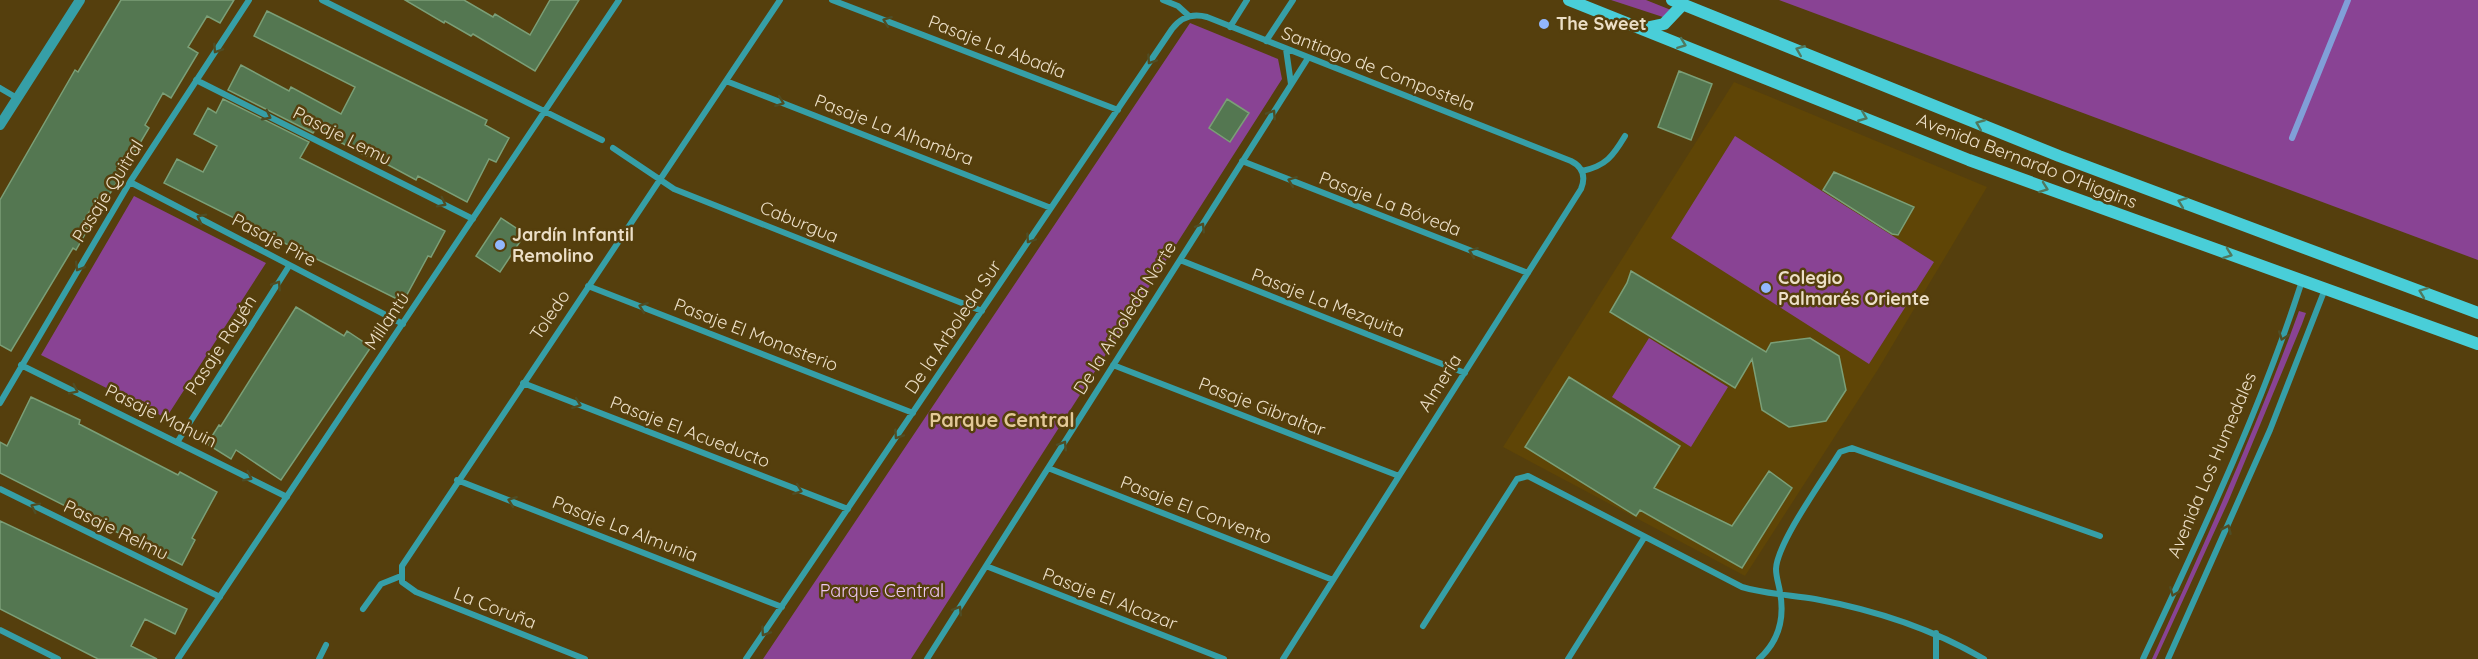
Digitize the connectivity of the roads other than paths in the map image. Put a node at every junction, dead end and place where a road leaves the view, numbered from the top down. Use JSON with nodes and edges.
{"nodes":[{"id":1,"x":80,"y":0,"type":"edge"},
{"id":2,"x":249,"y":0,"type":"edge"},
{"id":3,"x":322,"y":0,"type":"edge"},
{"id":4,"x":619,"y":0,"type":"edge"},
{"id":5,"x":780,"y":0,"type":"edge"},
{"id":6,"x":832,"y":0,"type":"edge"},
{"id":7,"x":1163,"y":0,"type":"edge"},
{"id":8,"x":1247,"y":0,"type":"edge"},
{"id":9,"x":1293,"y":0,"type":"edge"},
{"id":10,"x":1569,"y":0,"type":"edge"},
{"id":11,"x":1678,"y":2,"type":"edge"},
{"id":12,"x":1189,"y":16,"type":"junction"},
{"id":13,"x":1230,"y":27,"type":"junction"},
{"id":14,"x":1638,"y":27,"type":"junction"},
{"id":15,"x":1266,"y":41,"type":"junction"},
{"id":16,"x":1286,"y":49,"type":"junction"},
{"id":17,"x":1308,"y":58,"type":"junction"},
{"id":18,"x":196,"y":80,"type":"junction"},
{"id":19,"x":726,"y":81,"type":"junction"},
{"id":20,"x":1291,"y":84,"type":"junction"},
{"id":21,"x":0,"y":88,"type":"edge"},
{"id":22,"x":16,"y":98,"type":"junction"},
{"id":23,"x":1118,"y":110,"type":"junction"},
{"id":24,"x":545,"y":112,"type":"junction"},
{"id":25,"x":0,"y":124,"type":"edge"},
{"id":26,"x":1625,"y":136,"type":"dead end"},
{"id":27,"x":602,"y":141,"type":"dead end"},
{"id":28,"x":613,"y":148,"type":"dead end"},
{"id":29,"x":1242,"y":161,"type":"junction"},
{"id":30,"x":1582,"y":171,"type":"junction"},
{"id":31,"x":659,"y":179,"type":"junction"},
{"id":32,"x":130,"y":182,"type":"junction"},
{"id":33,"x":1051,"y":208,"type":"junction"},
{"id":34,"x":473,"y":219,"type":"junction"},
{"id":35,"x":1180,"y":261,"type":"junction"},
{"id":36,"x":289,"y":266,"type":"junction"},
{"id":37,"x":1528,"y":273,"type":"junction"},
{"id":38,"x":2302,"y":280,"type":"junction"},
{"id":39,"x":588,"y":286,"type":"junction"},
{"id":40,"x":2325,"y":289,"type":"junction"},
{"id":41,"x":982,"y":311,"type":"junction"},
{"id":42,"x":2478,"y":313,"type":"edge"},
{"id":43,"x":403,"y":324,"type":"junction"},
{"id":44,"x":2478,"y":344,"type":"edge"},
{"id":45,"x":21,"y":365,"type":"junction"},
{"id":46,"x":1113,"y":365,"type":"junction"},
{"id":47,"x":1465,"y":373,"type":"junction"},
{"id":48,"x":522,"y":383,"type":"junction"},
{"id":49,"x":0,"y":403,"type":"edge"},
{"id":50,"x":913,"y":412,"type":"junction"},
{"id":51,"x":178,"y":441,"type":"junction"},
{"id":52,"x":1048,"y":468,"type":"junction"},
{"id":53,"x":1399,"y":476,"type":"junction"},
{"id":54,"x":457,"y":480,"type":"junction"},
{"id":55,"x":0,"y":489,"type":"edge"},
{"id":56,"x":287,"y":497,"type":"junction"},
{"id":57,"x":848,"y":509,"type":"junction"},
{"id":58,"x":2100,"y":536,"type":"dead end"},
{"id":59,"x":1644,"y":538,"type":"junction"},
{"id":60,"x":986,"y":566,"type":"junction"},
{"id":61,"x":401,"y":576,"type":"junction"},
{"id":62,"x":1333,"y":580,"type":"junction"},
{"id":63,"x":1781,"y":596,"type":"junction"},
{"id":64,"x":220,"y":597,"type":"junction"},
{"id":65,"x":782,"y":607,"type":"junction"},
{"id":66,"x":363,"y":609,"type":"dead end"},
{"id":67,"x":1423,"y":626,"type":"dead end"},
{"id":68,"x":0,"y":630,"type":"edge"},
{"id":69,"x":1936,"y":633,"type":"junction"},
{"id":70,"x":326,"y":645,"type":"dead end"},
{"id":71,"x":1768,"y":656,"type":"edge"},
{"id":72,"x":58,"y":659,"type":"edge"},
{"id":73,"x":178,"y":659,"type":"edge"},
{"id":74,"x":319,"y":659,"type":"edge"},
{"id":75,"x":585,"y":659,"type":"edge"},
{"id":76,"x":746,"y":659,"type":"edge"},
{"id":77,"x":927,"y":659,"type":"edge"},
{"id":78,"x":1224,"y":659,"type":"edge"},
{"id":79,"x":1283,"y":659,"type":"edge"},
{"id":80,"x":1568,"y":659,"type":"edge"},
{"id":81,"x":1759,"y":659,"type":"edge"},
{"id":82,"x":1936,"y":659,"type":"edge"},
{"id":83,"x":1984,"y":659,"type":"edge"},
{"id":84,"x":2143,"y":659,"type":"edge"},
{"id":85,"x":2168,"y":659,"type":"edge"}],
"edges":[{"from":1,"to":22,"type":"street"},
{"from":2,"to":18,"type":"street","name":"Pasaje Quitral","one_way":true},
{"from":3,"to":24,"type":"street"},
{"from":4,"to":24,"type":"street","name":"Millantú"},
{"from":5,"to":19,"type":"street","name":"Toledo"},
{"from":23,"to":6,"type":"street","name":"Pasaje La Abadía","one_way":true},
{"from":7,"to":12,"type":"street","name":"Santiago de Compostela"},
{"from":8,"to":13,"type":"street"},
{"from":9,"to":15,"type":"street"},
{"from":10,"to":14,"type":"main road","name":"Avenida Bernardo O'Higgins"},
{"from":11,"to":14,"type":"main road"},
{"from":42,"to":11,"type":"main road","name":"Avenida Bernardo O'Higgins","one_way":true},
{"from":12,"to":13,"type":"street","name":"Santiago de Compostela"},
{"from":12,"to":23,"type":"street","name":"De la Arboleda Sur","one_way":true},
{"from":13,"to":15,"type":"street","name":"Santiago de Compostela"},
{"from":14,"to":38,"type":"main road","name":"Avenida Bernardo O'Higgins","one_way":true},
{"from":15,"to":16,"type":"street","name":"Santiago de Compostela"},
{"from":16,"to":17,"type":"street","name":"Santiago de Compostela"},
{"from":16,"to":20,"type":"street"},
{"from":17,"to":20,"type":"street","name":"De la Arboleda Norte"},
{"from":17,"to":30,"type":"street","name":"Santiago de Compostela"},
{"from":18,"to":32,"type":"street","name":"Pasaje Quitral"},
{"from":18,"to":34,"type":"street","name":"Pasaje Lemu","one_way":true},
{"from":19,"to":31,"type":"street","name":"Toledo"},
{"from":19,"to":33,"type":"street","name":"Pasaje La Alhambra","one_way":true},
{"from":29,"to":20,"type":"street","name":"De la Arboleda Norte","one_way":true},
{"from":21,"to":22,"type":"street"},
{"from":22,"to":25,"type":"street"},
{"from":23,"to":33,"type":"street","name":"De la Arboleda Sur"},
{"from":24,"to":27,"type":"street"},
{"from":24,"to":34,"type":"street","name":"Millantú"},
{"from":26,"to":30,"type":"street"},
{"from":28,"to":31,"type":"street","name":"Caburgua"},
{"from":35,"to":29,"type":"street","name":"De la Arboleda Norte","one_way":true},
{"from":37,"to":29,"type":"street","name":"Pasaje La Bóveda","one_way":true},
{"from":30,"to":37,"type":"street","name":"Almería"},
{"from":31,"to":39,"type":"street","name":"Toledo"},
{"from":31,"to":41,"type":"street","name":"Caburgua"},
{"from":36,"to":32,"type":"street","name":"Pasaje Pire","one_way":true},
{"from":32,"to":45,"type":"street","name":"Pasaje Quitral","one_way":true},
{"from":33,"to":41,"type":"street","name":"De la Arboleda Sur","one_way":true},
{"from":34,"to":43,"type":"street","name":"Millantú"},
{"from":35,"to":46,"type":"street","name":"De la Arboleda Norte"},
{"from":35,"to":47,"type":"street","name":"Pasaje La Mezquita"},
{"from":36,"to":43,"type":"street","name":"Pasaje Pire"},
{"from":51,"to":36,"type":"street","name":"Pasaje Rayén","one_way":true},
{"from":37,"to":47,"type":"street","name":"Almería"},
{"from":38,"to":40,"type":"main road","name":"Avenida Bernardo O'Higgins"},
{"from":38,"to":84,"type":"street","name":"Avenida Los Humedales","one_way":true},
{"from":39,"to":48,"type":"street","name":"Toledo"},
{"from":50,"to":39,"type":"street","name":"Pasaje El Monasterio","one_way":true},
{"from":40,"to":44,"type":"main road","name":"Avenida Bernardo O'Higgins"},
{"from":85,"to":40,"type":"street","one_way":true},
{"from":41,"to":50,"type":"street","name":"De la Arboleda Sur"},
{"from":43,"to":56,"type":"street","name":"Millantú"},
{"from":45,"to":49,"type":"street","name":"Pasaje Quitral"},
{"from":45,"to":51,"type":"street","name":"Pasaje Mahuin","one_way":true},
{"from":52,"to":46,"type":"street","name":"De la Arboleda Norte","one_way":true},
{"from":46,"to":53,"type":"street","name":"Pasaje Gibraltar"},
{"from":47,"to":53,"type":"street","name":"Almería"},
{"from":48,"to":54,"type":"street","name":"Toledo"},
{"from":48,"to":57,"type":"street","name":"Pasaje El Acueducto","one_way":true},
{"from":50,"to":57,"type":"street","name":"De la Arboleda Sur","one_way":true},
{"from":51,"to":56,"type":"street","name":"Pasaje Mahuin","one_way":true},
{"from":52,"to":60,"type":"street","name":"De la Arboleda Norte"},
{"from":52,"to":62,"type":"street","name":"Pasaje El Convento"},
{"from":53,"to":62,"type":"street","name":"Almería"},
{"from":54,"to":61,"type":"street","name":"Toledo"},
{"from":65,"to":54,"type":"street","name":"Pasaje La Almunia","one_way":true},
{"from":64,"to":55,"type":"street","name":"Pasaje Relmu","one_way":true},
{"from":56,"to":64,"type":"street","name":"Millantú"},
{"from":57,"to":65,"type":"street","name":"De la Arboleda Sur"},
{"from":58,"to":63,"type":"street"},
{"from":59,"to":63,"type":"street"},
{"from":59,"to":67,"type":"street"},
{"from":59,"to":80,"type":"street"},
{"from":77,"to":60,"type":"street","name":"De la Arboleda Norte","one_way":true},
{"from":60,"to":78,"type":"street","name":"Pasaje El Alcazar"},
{"from":61,"to":66,"type":"street"},
{"from":61,"to":75,"type":"street","name":"La Coruña"},
{"from":62,"to":79,"type":"street","name":"Almería"},
{"from":63,"to":69,"type":"street"},
{"from":63,"to":71,"type":"street"},
{"from":64,"to":73,"type":"street","name":"Millantú"},
{"from":65,"to":76,"type":"street","name":"De la Arboleda Sur","one_way":true},
{"from":68,"to":72,"type":"street"},
{"from":69,"to":82,"type":"street"},
{"from":69,"to":83,"type":"street"},
{"from":70,"to":74,"type":"street"},
{"from":71,"to":81,"type":"street"}]}
